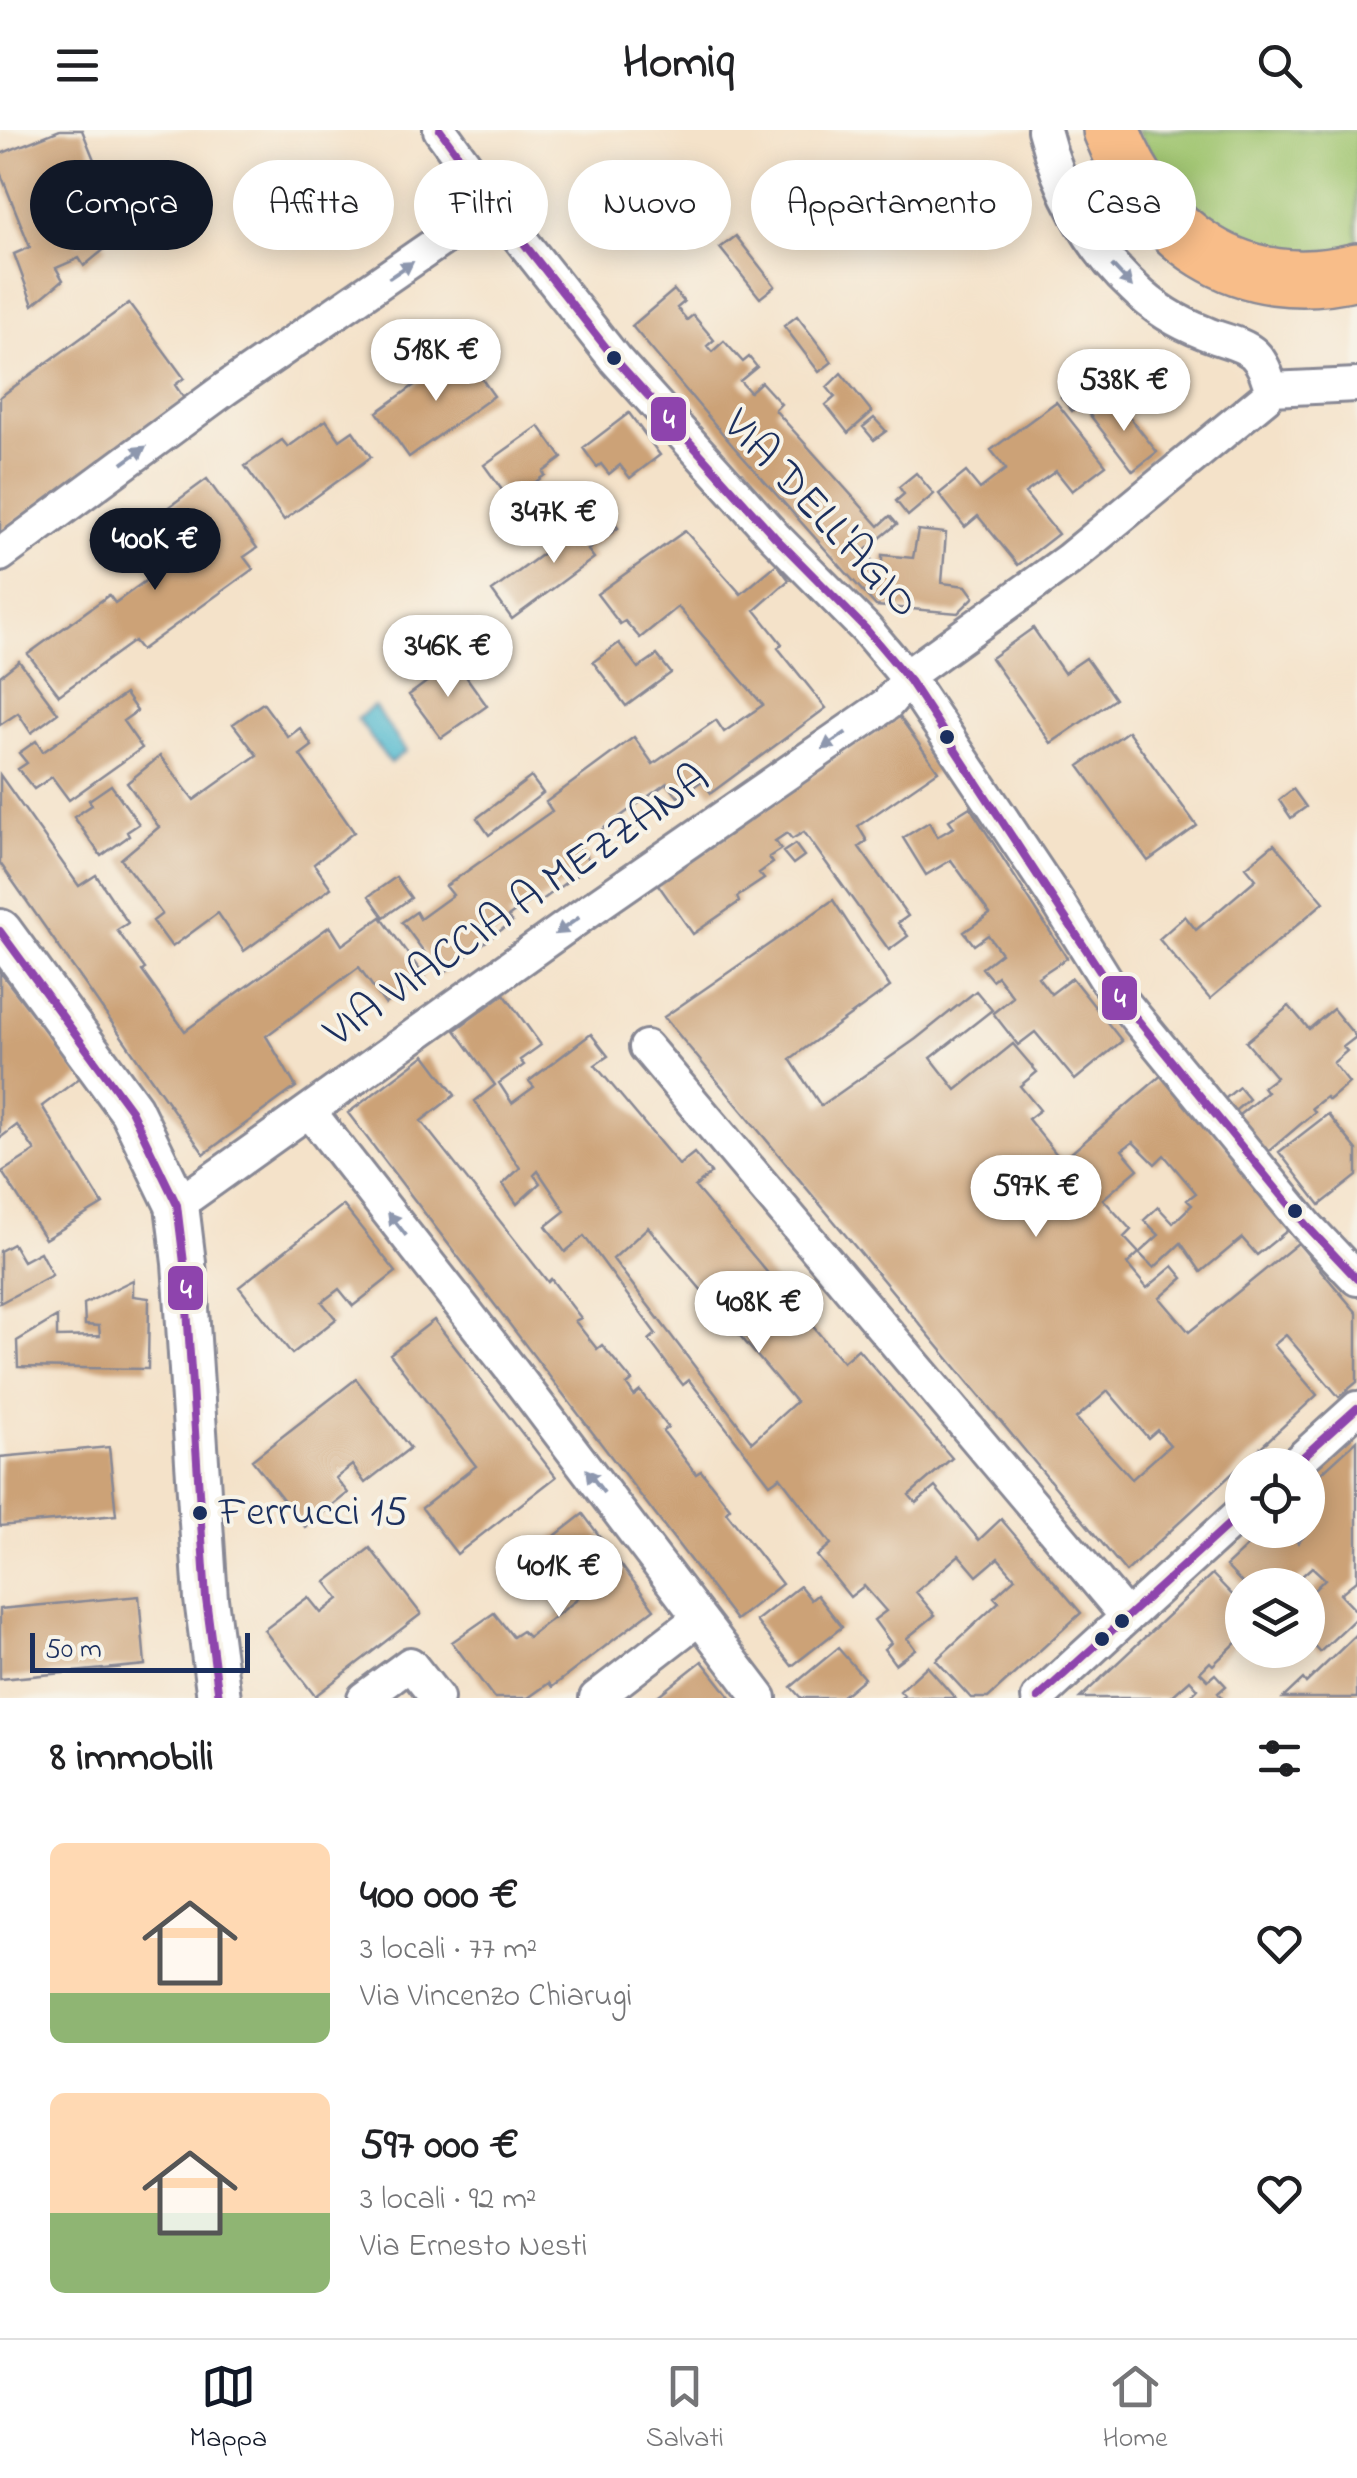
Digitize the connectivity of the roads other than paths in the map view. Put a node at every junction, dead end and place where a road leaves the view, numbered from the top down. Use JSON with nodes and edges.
{"nodes":[{"id":1,"x":440,"y":130,"type":"edge"},
{"id":2,"x":1044,"y":130,"type":"edge"},
{"id":3,"x":1111,"y":130,"type":"edge"},
{"id":4,"x":462,"y":160,"type":"edge"},
{"id":5,"x":428,"y":250,"type":"edge"},
{"id":6,"x":531,"y":250,"type":"edge"},
{"id":7,"x":1357,"y":271,"type":"edge"},
{"id":8,"x":1357,"y":385,"type":"edge"},
{"id":9,"x":1271,"y":388,"type":"junction"},
{"id":10,"x":0,"y":555,"type":"edge"},
{"id":11,"x":910,"y":681,"type":"junction"},
{"id":12,"x":0,"y":932,"type":"edge"},
{"id":13,"x":646,"y":1047,"type":"dead end"},
{"id":14,"x":309,"y":1111,"type":"junction"},
{"id":15,"x":177,"y":1205,"type":"junction"},
{"id":16,"x":1357,"y":1279,"type":"edge"},
{"id":17,"x":1357,"y":1408,"type":"edge"},
{"id":18,"x":1313,"y":1448,"type":"edge"},
{"id":19,"x":1225,"y":1528,"type":"edge"},
{"id":20,"x":1127,"y":1617,"type":"junction"},
{"id":21,"x":698,"y":1619,"type":"junction"},
{"id":22,"x":219,"y":1698,"type":"edge"},
{"id":23,"x":364,"y":1698,"type":"edge"},
{"id":24,"x":437,"y":1698,"type":"edge"},
{"id":25,"x":596,"y":1698,"type":"edge"},
{"id":26,"x":760,"y":1698,"type":"edge"},
{"id":27,"x":1038,"y":1698,"type":"edge"}],
"edges":[{"from":1,"to":4,"type":"street","name":"VIA DELL'AGIO"},
{"from":2,"to":9,"type":"street","one_way":true},
{"from":3,"to":7,"type":"highway"},
{"from":10,"to":5,"type":"street","one_way":true},
{"from":6,"to":11,"type":"street","name":"VIA DELL'AGIO"},
{"from":8,"to":9,"type":"street"},
{"from":9,"to":11,"type":"street","name":"VIA VIACCIA A MEZZANA"},
{"from":11,"to":14,"type":"street","name":"VIA VIACCIA A MEZZANA","one_way":true},
{"from":11,"to":16,"type":"street","name":"VIA DELL'AGIO"},
{"from":12,"to":15,"type":"street"},
{"from":13,"to":20,"type":"street"},
{"from":14,"to":15,"type":"street","name":"VIA VIACCIA A MEZZANA"},
{"from":21,"to":14,"type":"street","one_way":true},
{"from":15,"to":22,"type":"street"},
{"from":17,"to":18,"type":"street"},
{"from":19,"to":20,"type":"street"},
{"from":20,"to":27,"type":"street"},
{"from":21,"to":25,"type":"street"},
{"from":21,"to":26,"type":"street"},
{"from":23,"to":24,"type":"street"}]}
